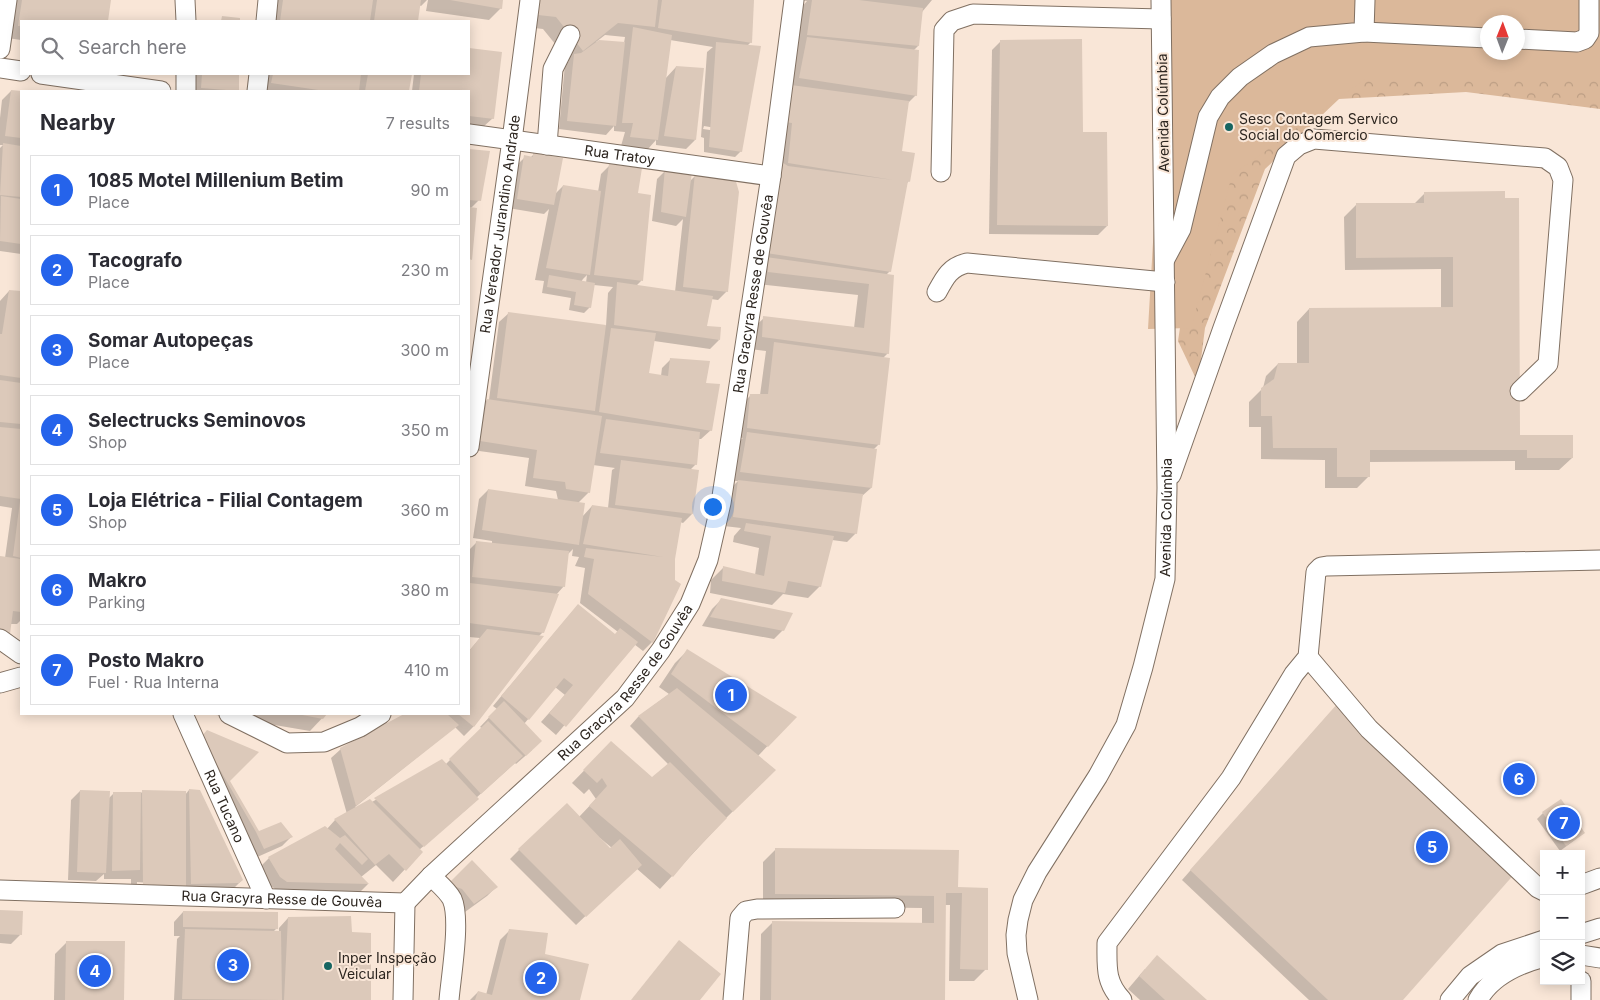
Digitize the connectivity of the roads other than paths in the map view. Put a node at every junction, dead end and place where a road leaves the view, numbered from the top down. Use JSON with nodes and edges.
{"nodes":[{"id":1,"x":7,"y":0,"type":"edge"},
{"id":2,"x":185,"y":0,"type":"edge"},
{"id":3,"x":268,"y":0,"type":"edge"},
{"id":4,"x":530,"y":0,"type":"edge"},
{"id":5,"x":794,"y":0,"type":"edge"},
{"id":6,"x":1161,"y":0,"type":"edge"},
{"id":7,"x":1365,"y":0,"type":"edge"},
{"id":8,"x":1589,"y":0,"type":"edge"},
{"id":9,"x":1161,"y":19,"type":"junction"},
{"id":10,"x":186,"y":20,"type":"edge"},
{"id":11,"x":266,"y":20,"type":"edge"},
{"id":12,"x":1364,"y":32,"type":"junction"},
{"id":13,"x":570,"y":36,"type":"dead end"},
{"id":14,"x":1480,"y":38,"type":"edge"},
{"id":15,"x":1525,"y":39,"type":"edge"},
{"id":16,"x":0,"y":49,"type":"edge"},
{"id":17,"x":0,"y":68,"type":"edge"},
{"id":18,"x":20,"y":71,"type":"edge"},
{"id":19,"x":48,"y":75,"type":"edge"},
{"id":20,"x":186,"y":75,"type":"edge"},
{"id":21,"x":259,"y":75,"type":"edge"},
{"id":22,"x":154,"y":90,"type":"edge"},
{"id":23,"x":186,"y":90,"type":"edge"},
{"id":24,"x":257,"y":90,"type":"edge"},
{"id":25,"x":470,"y":134,"type":"edge"},
{"id":26,"x":512,"y":140,"type":"junction"},
{"id":27,"x":548,"y":145,"type":"junction"},
{"id":28,"x":941,"y":172,"type":"dead end"},
{"id":29,"x":771,"y":176,"type":"junction"},
{"id":30,"x":1164,"y":260,"type":"junction"},
{"id":31,"x":1165,"y":282,"type":"junction"},
{"id":32,"x":937,"y":292,"type":"dead end"},
{"id":33,"x":1520,"y":391,"type":"dead end"},
{"id":34,"x":470,"y":440,"type":"edge"},
{"id":35,"x":1166,"y":488,"type":"junction"},
{"id":36,"x":1600,"y":560,"type":"edge"},
{"id":37,"x":0,"y":639,"type":"edge"},
{"id":38,"x":20,"y":653,"type":"edge"},
{"id":39,"x":1308,"y":657,"type":"junction"},
{"id":40,"x":20,"y":677,"type":"edge"},
{"id":41,"x":0,"y":683,"type":"edge"},
{"id":42,"x":183,"y":715,"type":"edge"},
{"id":43,"x":231,"y":715,"type":"edge"},
{"id":44,"x":379,"y":715,"type":"edge"},
{"id":45,"x":431,"y":876,"type":"junction"},
{"id":46,"x":1600,"y":878,"type":"edge"},
{"id":47,"x":1585,"y":884,"type":"edge"},
{"id":48,"x":1540,"y":889,"type":"edge"},
{"id":49,"x":0,"y":890,"type":"edge"},
{"id":50,"x":266,"y":899,"type":"junction"},
{"id":51,"x":405,"y":903,"type":"junction"},
{"id":52,"x":895,"y":908,"type":"dead end"},
{"id":53,"x":1600,"y":928,"type":"edge"},
{"id":54,"x":1585,"y":934,"type":"edge"},
{"id":55,"x":1585,"y":936,"type":"edge"},
{"id":56,"x":1600,"y":938,"type":"edge"},
{"id":57,"x":1540,"y":941,"type":"edge"},
{"id":58,"x":1585,"y":956,"type":"edge"},
{"id":59,"x":1540,"y":958,"type":"edge"},
{"id":60,"x":1600,"y":958,"type":"edge"},
{"id":61,"x":1581,"y":985,"type":"edge"},
{"id":62,"x":403,"y":1000,"type":"edge"},
{"id":63,"x":449,"y":1000,"type":"edge"},
{"id":64,"x":733,"y":1000,"type":"edge"},
{"id":65,"x":1028,"y":1000,"type":"edge"},
{"id":66,"x":1122,"y":1000,"type":"edge"},
{"id":67,"x":1450,"y":1000,"type":"edge"},
{"id":68,"x":1478,"y":1000,"type":"edge"},
{"id":69,"x":1580,"y":1000,"type":"edge"}],
"edges":[{"from":1,"to":16,"type":"street"},
{"from":2,"to":10,"type":"street"},
{"from":3,"to":11,"type":"street"},
{"from":4,"to":26,"type":"street","name":"Rua Vereador Jurandino Andrade"},
{"from":5,"to":29,"type":"street","name":"Rua Gracyra Resse de Gouvêa"},
{"from":6,"to":9,"type":"street","name":"Avenida Colúmbia"},
{"from":7,"to":12,"type":"street"},
{"from":8,"to":15,"type":"street"},
{"from":9,"to":28,"type":"street"},
{"from":9,"to":30,"type":"street","name":"Avenida Colúmbia"},
{"from":12,"to":14,"type":"street"},
{"from":12,"to":30,"type":"street"},
{"from":13,"to":27,"type":"street"},
{"from":17,"to":18,"type":"street"},
{"from":19,"to":22,"type":"street"},
{"from":20,"to":23,"type":"street"},
{"from":21,"to":24,"type":"street"},
{"from":25,"to":26,"type":"street","name":"Rua Tratoy"},
{"from":26,"to":27,"type":"street","name":"Rua Tratoy"},
{"from":26,"to":34,"type":"street","name":"Rua Vereador Jurandino Andrade"},
{"from":27,"to":29,"type":"street","name":"Rua Tratoy"},
{"from":29,"to":45,"type":"street","name":"Rua Gracyra Resse de Gouvêa"},
{"from":30,"to":31,"type":"street","name":"Avenida Colúmbia"},
{"from":31,"to":32,"type":"street"},
{"from":31,"to":35,"type":"street","name":"Avenida Colúmbia"},
{"from":33,"to":35,"type":"street"},
{"from":35,"to":65,"type":"street","name":"Avenida Colúmbia"},
{"from":36,"to":39,"type":"street"},
{"from":37,"to":38,"type":"street"},
{"from":39,"to":48,"type":"street"},
{"from":39,"to":66,"type":"street"},
{"from":40,"to":41,"type":"street"},
{"from":42,"to":50,"type":"street","name":"Rua Tucano"},
{"from":43,"to":44,"type":"street"},
{"from":45,"to":51,"type":"street","name":"Rua Gracyra Resse de Gouvêa"},
{"from":45,"to":63,"type":"street"},
{"from":46,"to":47,"type":"street"},
{"from":49,"to":50,"type":"street","name":"Rua Gracyra Resse de Gouvêa"},
{"from":50,"to":51,"type":"street","name":"Rua Gracyra Resse de Gouvêa"},
{"from":51,"to":62,"type":"street"},
{"from":52,"to":64,"type":"street"},
{"from":53,"to":54,"type":"street"},
{"from":55,"to":56,"type":"street"},
{"from":57,"to":67,"type":"street"},
{"from":58,"to":60,"type":"street"},
{"from":59,"to":68,"type":"street"},
{"from":61,"to":69,"type":"street"}]}
